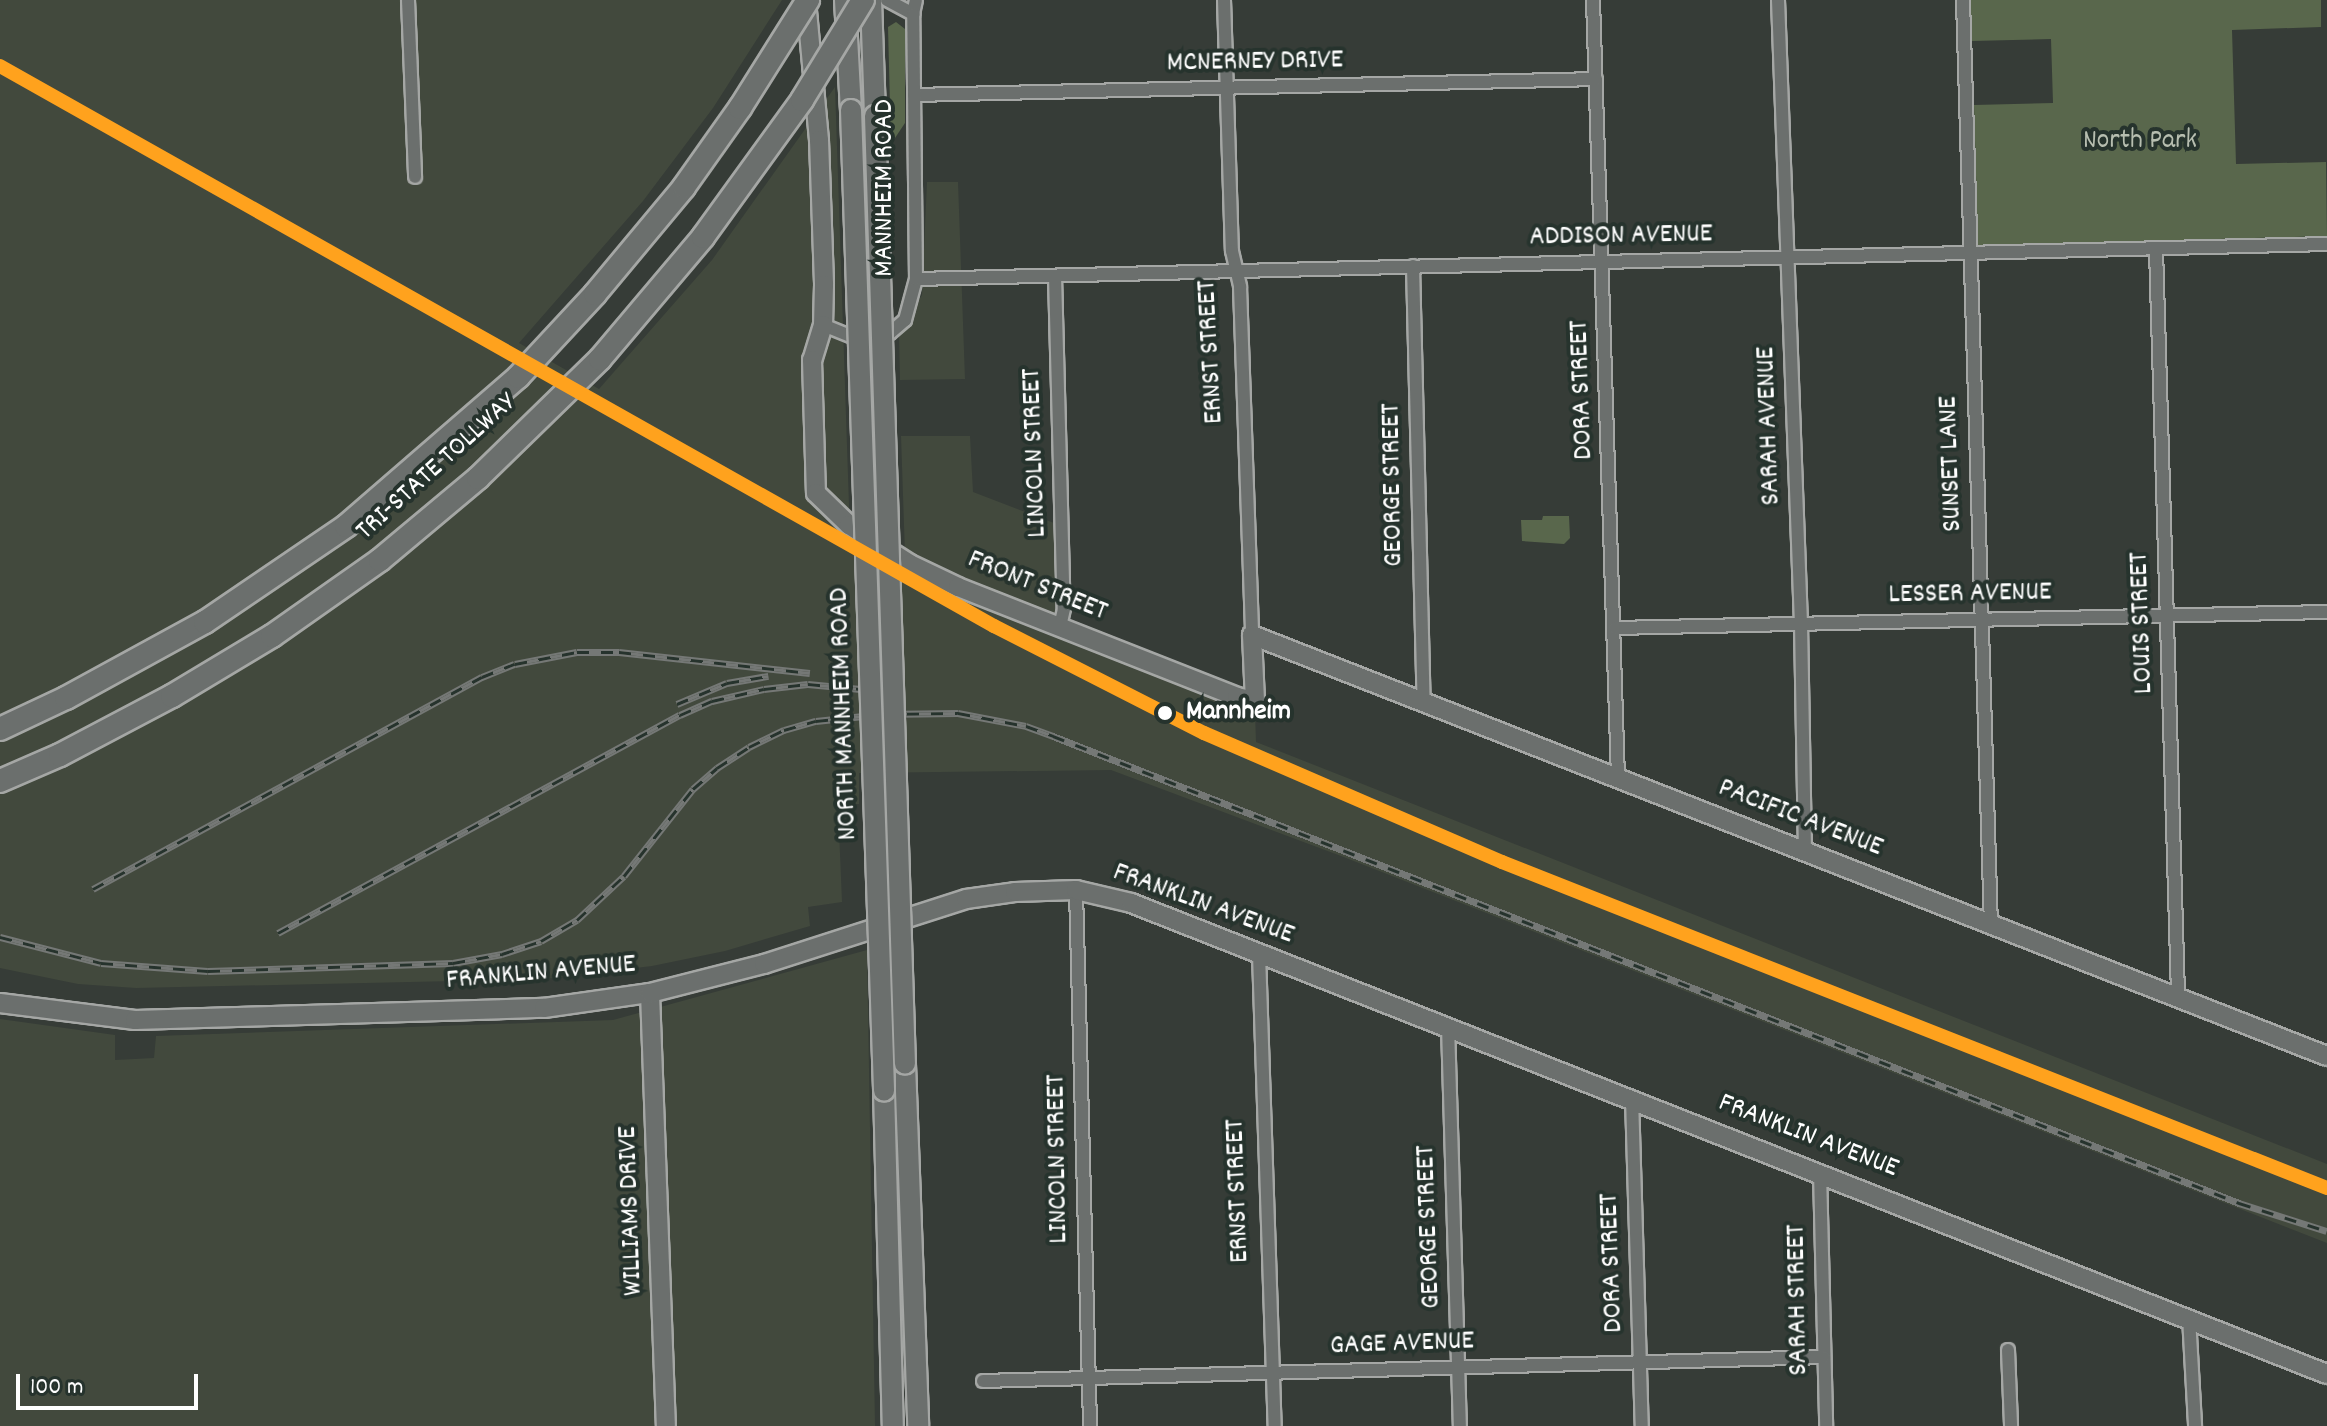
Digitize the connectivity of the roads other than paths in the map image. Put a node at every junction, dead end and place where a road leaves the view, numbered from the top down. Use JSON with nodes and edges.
{"nodes":[{"id":1,"x":408,"y":0,"type":"edge"},
{"id":2,"x":807,"y":0,"type":"edge"},
{"id":3,"x":845,"y":0,"type":"edge"},
{"id":4,"x":863,"y":0,"type":"edge"},
{"id":5,"x":871,"y":0,"type":"edge"},
{"id":6,"x":887,"y":0,"type":"edge"},
{"id":7,"x":916,"y":0,"type":"edge"},
{"id":8,"x":1224,"y":0,"type":"edge"},
{"id":9,"x":1593,"y":0,"type":"edge"},
{"id":10,"x":1778,"y":0,"type":"edge"},
{"id":11,"x":1963,"y":0,"type":"edge"},
{"id":12,"x":913,"y":14,"type":"junction"},
{"id":13,"x":1596,"y":79,"type":"junction"},
{"id":14,"x":1228,"y":88,"type":"junction"},
{"id":15,"x":914,"y":95,"type":"junction"},
{"id":16,"x":415,"y":177,"type":"dead end"},
{"id":17,"x":2327,"y":244,"type":"edge"},
{"id":18,"x":2156,"y":249,"type":"junction"},
{"id":19,"x":1970,"y":253,"type":"junction"},
{"id":20,"x":1788,"y":257,"type":"junction"},
{"id":21,"x":1603,"y":262,"type":"junction"},
{"id":22,"x":1413,"y":266,"type":"junction"},
{"id":23,"x":1236,"y":271,"type":"junction"},
{"id":24,"x":1055,"y":276,"type":"junction"},
{"id":25,"x":916,"y":279,"type":"junction"},
{"id":26,"x":823,"y":325,"type":"junction"},
{"id":27,"x":2327,"y":612,"type":"edge"},
{"id":28,"x":2167,"y":617,"type":"junction"},
{"id":29,"x":1981,"y":620,"type":"junction"},
{"id":30,"x":1801,"y":623,"type":"junction"},
{"id":31,"x":1060,"y":627,"type":"junction"},
{"id":32,"x":1615,"y":628,"type":"junction"},
{"id":33,"x":1252,"y":635,"type":"junction"},
{"id":34,"x":1255,"y":701,"type":"joint"},
{"id":35,"x":1424,"y":703,"type":"junction"},
{"id":36,"x":0,"y":729,"type":"edge"},
{"id":37,"x":1618,"y":779,"type":"junction"},
{"id":38,"x":0,"y":781,"type":"edge"},
{"id":39,"x":1805,"y":851,"type":"junction"},
{"id":40,"x":1076,"y":890,"type":"junction"},
{"id":41,"x":1991,"y":925,"type":"junction"},
{"id":42,"x":1259,"y":954,"type":"junction"},
{"id":43,"x":650,"y":993,"type":"junction"},
{"id":44,"x":2178,"y":996,"type":"junction"},
{"id":45,"x":0,"y":1003,"type":"edge"},
{"id":46,"x":1448,"y":1026,"type":"junction"},
{"id":47,"x":2327,"y":1056,"type":"edge"},
{"id":48,"x":1632,"y":1098,"type":"junction"},
{"id":49,"x":1820,"y":1172,"type":"junction"},
{"id":50,"x":2189,"y":1317,"type":"junction"},
{"id":51,"x":2008,"y":1350,"type":"dead end"},
{"id":52,"x":1824,"y":1357,"type":"junction"},
{"id":53,"x":1640,"y":1363,"type":"junction"},
{"id":54,"x":1458,"y":1368,"type":"junction"},
{"id":55,"x":1273,"y":1373,"type":"junction"},
{"id":56,"x":2327,"y":1374,"type":"edge"},
{"id":57,"x":1089,"y":1378,"type":"junction"},
{"id":58,"x":983,"y":1381,"type":"dead end"},
{"id":59,"x":2195,"y":1424,"type":"edge"},
{"id":60,"x":666,"y":1426,"type":"edge"},
{"id":61,"x":893,"y":1426,"type":"edge"},
{"id":62,"x":918,"y":1426,"type":"edge"},
{"id":63,"x":1090,"y":1426,"type":"edge"},
{"id":64,"x":1275,"y":1426,"type":"edge"},
{"id":65,"x":1460,"y":1426,"type":"edge"},
{"id":66,"x":1642,"y":1426,"type":"edge"},
{"id":67,"x":1826,"y":1426,"type":"edge"},
{"id":68,"x":2011,"y":1426,"type":"edge"}],
"edges":[{"from":1,"to":16,"type":"street"},
{"from":2,"to":26,"type":"main road"},
{"from":2,"to":36,"type":"highway","name":"TRI-STATE TOLLWAY","bridge":true},
{"from":3,"to":61,"type":"main road","name":"NORTH MANNHEIM ROAD","bridge":true},
{"from":4,"to":38,"type":"highway","name":"TRI-STATE TOLLWAY","bridge":true},
{"from":5,"to":62,"type":"main road","name":"NORTH MANNHEIM ROAD","bridge":true},
{"from":6,"to":12,"type":"street"},
{"from":7,"to":12,"type":"street","name":"MANNHEIM ROAD"},
{"from":8,"to":14,"type":"street","name":"ERNST STREET"},
{"from":9,"to":13,"type":"street","name":"DORA STREET"},
{"from":10,"to":20,"type":"street","name":"SARAH AVENUE"},
{"from":11,"to":19,"type":"street","name":"SUNSET LANE"},
{"from":12,"to":15,"type":"street","name":"MANNHEIM ROAD"},
{"from":13,"to":14,"type":"street","name":"MCNERNEY DRIVE"},
{"from":13,"to":21,"type":"street","name":"DORA STREET"},
{"from":14,"to":15,"type":"street","name":"MCNERNEY DRIVE"},
{"from":14,"to":23,"type":"street","name":"ERNST STREET"},
{"from":15,"to":25,"type":"street","name":"MANNHEIM ROAD"},
{"from":17,"to":18,"type":"street","name":"ADDISON AVENUE"},
{"from":18,"to":19,"type":"street","name":"ADDISON AVENUE"},
{"from":18,"to":28,"type":"street","name":"LOUIS STREET"},
{"from":19,"to":20,"type":"street","name":"ADDISON AVENUE"},
{"from":19,"to":29,"type":"street","name":"SUNSET LANE"},
{"from":20,"to":21,"type":"street","name":"ADDISON AVENUE"},
{"from":20,"to":30,"type":"street","name":"SARAH AVENUE"},
{"from":21,"to":22,"type":"street","name":"ADDISON AVENUE"},
{"from":21,"to":32,"type":"street","name":"DORA STREET"},
{"from":22,"to":23,"type":"street","name":"ADDISON AVENUE"},
{"from":22,"to":35,"type":"street","name":"GEORGE STREET"},
{"from":23,"to":24,"type":"street","name":"ADDISON AVENUE"},
{"from":23,"to":33,"type":"street","name":"ERNST STREET"},
{"from":24,"to":25,"type":"street","name":"ADDISON AVENUE"},
{"from":24,"to":31,"type":"street","name":"LINCOLN STREET"},
{"from":25,"to":26,"type":"street","name":"MANNHEIM ROAD"},
{"from":26,"to":31,"type":"main road","name":"FRONT STREET"},
{"from":27,"to":28,"type":"street","name":"LESSER AVENUE"},
{"from":28,"to":29,"type":"street","name":"LESSER AVENUE"},
{"from":28,"to":44,"type":"street","name":"LOUIS STREET"},
{"from":29,"to":30,"type":"street","name":"LESSER AVENUE"},
{"from":29,"to":41,"type":"street","name":"SUNSET LANE"},
{"from":30,"to":32,"type":"street","name":"LESSER AVENUE"},
{"from":30,"to":39,"type":"street","name":"SARAH AVENUE"},
{"from":31,"to":34,"type":"main road","name":"FRONT STREET"},
{"from":32,"to":37,"type":"street","name":"DORA STREET"},
{"from":33,"to":34,"type":"main road","name":"ERNST STREET"},
{"from":33,"to":35,"type":"main road","name":"PACIFIC AVENUE"},
{"from":35,"to":37,"type":"main road","name":"PACIFIC AVENUE"},
{"from":37,"to":39,"type":"main road","name":"PACIFIC AVENUE"},
{"from":39,"to":41,"type":"main road","name":"PACIFIC AVENUE"},
{"from":40,"to":42,"type":"main road","name":"FRANKLIN AVENUE"},
{"from":40,"to":43,"type":"main road","name":"FRANKLIN AVENUE"},
{"from":40,"to":57,"type":"street","name":"LINCOLN STREET"},
{"from":41,"to":44,"type":"main road","name":"PACIFIC AVENUE"},
{"from":42,"to":46,"type":"main road","name":"FRANKLIN AVENUE"},
{"from":42,"to":55,"type":"street","name":"ERNST STREET"},
{"from":43,"to":45,"type":"main road","name":"FRANKLIN AVENUE"},
{"from":43,"to":60,"type":"main road","name":"WILLIAMS DRIVE"},
{"from":44,"to":47,"type":"main road","name":"PACIFIC AVENUE"},
{"from":46,"to":48,"type":"main road","name":"FRANKLIN AVENUE"},
{"from":46,"to":54,"type":"street","name":"GEORGE STREET"},
{"from":48,"to":49,"type":"main road","name":"FRANKLIN AVENUE"},
{"from":48,"to":53,"type":"street","name":"DORA STREET"},
{"from":49,"to":50,"type":"main road","name":"FRANKLIN AVENUE"},
{"from":49,"to":52,"type":"street","name":"SARAH STREET"},
{"from":50,"to":56,"type":"main road","name":"FRANKLIN AVENUE"},
{"from":50,"to":59,"type":"street"},
{"from":51,"to":68,"type":"street"},
{"from":52,"to":53,"type":"street","name":"GAGE AVENUE"},
{"from":52,"to":67,"type":"street","name":"SARAH STREET"},
{"from":53,"to":54,"type":"street","name":"GAGE AVENUE"},
{"from":53,"to":66,"type":"street","name":"DORA STREET"},
{"from":54,"to":55,"type":"street","name":"GAGE AVENUE"},
{"from":54,"to":65,"type":"street","name":"GEORGE STREET"},
{"from":55,"to":57,"type":"street","name":"GAGE AVENUE"},
{"from":55,"to":64,"type":"street","name":"ERNST STREET"},
{"from":57,"to":58,"type":"street","name":"GAGE AVENUE"},
{"from":57,"to":63,"type":"street","name":"LINCOLN STREET"}]}
